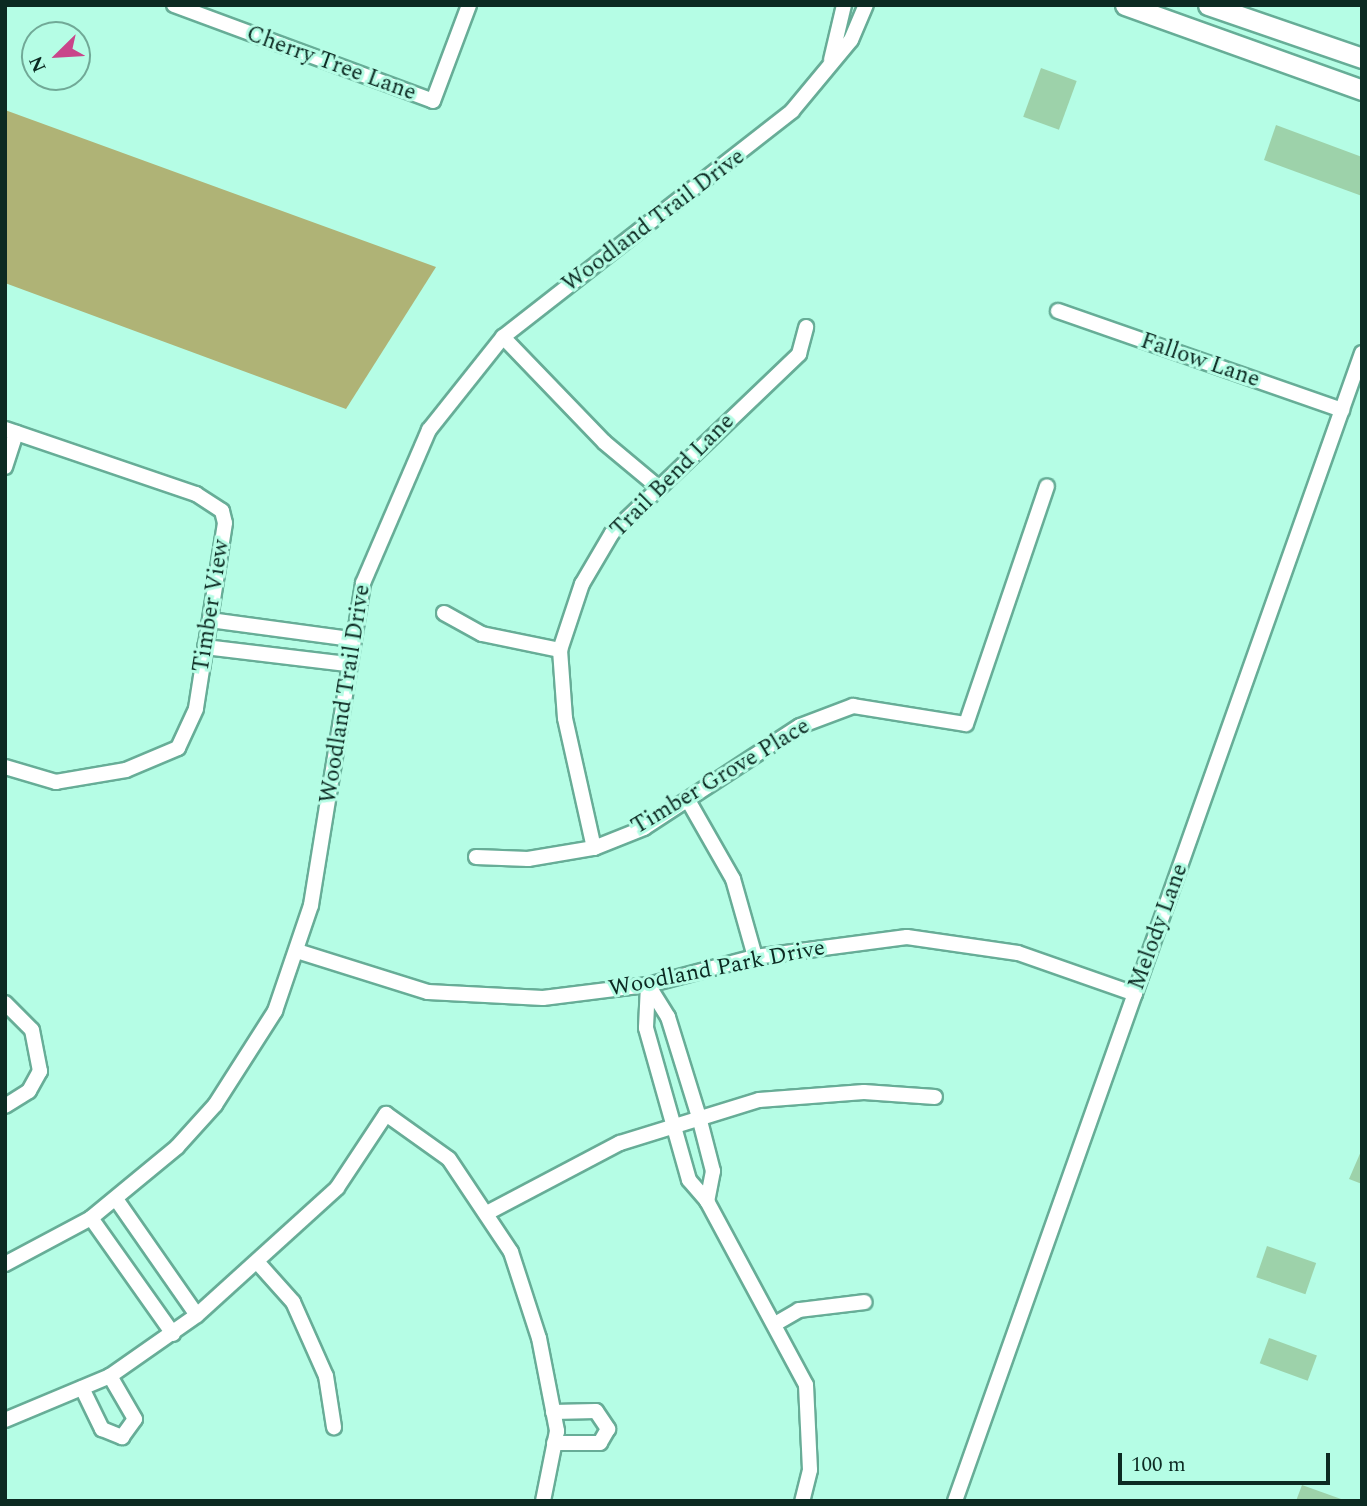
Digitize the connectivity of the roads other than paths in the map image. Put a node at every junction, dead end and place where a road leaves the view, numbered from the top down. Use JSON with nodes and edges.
{"nodes":[{"id":1,"x":174,"y":5,"type":"edge"},
{"id":2,"x":469,"y":5,"type":"edge"},
{"id":3,"x":844,"y":5,"type":"edge"},
{"id":4,"x":866,"y":5,"type":"edge"},
{"id":5,"x":1125,"y":5,"type":"edge"},
{"id":6,"x":1208,"y":5,"type":"edge"},
{"id":7,"x":1362,"y":58,"type":"edge"},
{"id":8,"x":831,"y":60,"type":"junction"},
{"id":9,"x":1362,"y":90,"type":"edge"},
{"id":10,"x":1058,"y":311,"type":"dead end"},
{"id":11,"x":806,"y":327,"type":"dead end"},
{"id":12,"x":503,"y":337,"type":"junction"},
{"id":13,"x":1362,"y":353,"type":"edge"},
{"id":14,"x":1342,"y":410,"type":"junction"},
{"id":15,"x":11,"y":431,"type":"edge"},
{"id":16,"x":5,"y":467,"type":"edge"},
{"id":17,"x":1047,"y":486,"type":"dead end"},
{"id":18,"x":659,"y":487,"type":"junction"},
{"id":19,"x":444,"y":613,"type":"dead end"},
{"id":20,"x":210,"y":620,"type":"junction"},
{"id":21,"x":350,"y":639,"type":"junction"},
{"id":22,"x":205,"y":647,"type":"junction"},
{"id":23,"x":560,"y":650,"type":"junction"},
{"id":24,"x":347,"y":664,"type":"junction"},
{"id":25,"x":5,"y":767,"type":"edge"},
{"id":26,"x":689,"y":802,"type":"junction"},
{"id":27,"x":594,"y":848,"type":"junction"},
{"id":28,"x":476,"y":857,"type":"dead end"},
{"id":29,"x":297,"y":951,"type":"junction"},
{"id":30,"x":755,"y":957,"type":"junction"},
{"id":31,"x":648,"y":985,"type":"junction"},
{"id":32,"x":1135,"y":994,"type":"junction"},
{"id":33,"x":5,"y":1003,"type":"edge"},
{"id":34,"x":935,"y":1097,"type":"dead end"},
{"id":35,"x":5,"y":1106,"type":"edge"},
{"id":36,"x":699,"y":1117,"type":"junction"},
{"id":37,"x":671,"y":1124,"type":"junction"},
{"id":38,"x":116,"y":1199,"type":"junction"},
{"id":39,"x":707,"y":1201,"type":"junction"},
{"id":40,"x":487,"y":1213,"type":"junction"},
{"id":41,"x":91,"y":1218,"type":"junction"},
{"id":42,"x":5,"y":1264,"type":"edge"},
{"id":43,"x":259,"y":1264,"type":"junction"},
{"id":44,"x":865,"y":1303,"type":"dead end"},
{"id":45,"x":197,"y":1315,"type":"junction"},
{"id":46,"x":775,"y":1324,"type":"junction"},
{"id":47,"x":173,"y":1334,"type":"junction"},
{"id":48,"x":110,"y":1376,"type":"junction"},
{"id":49,"x":82,"y":1388,"type":"junction"},
{"id":50,"x":553,"y":1412,"type":"junction"},
{"id":51,"x":5,"y":1420,"type":"edge"},
{"id":52,"x":334,"y":1427,"type":"dead end"},
{"id":53,"x":554,"y":1443,"type":"junction"},
{"id":54,"x":543,"y":1501,"type":"edge"},
{"id":55,"x":802,"y":1501,"type":"edge"},
{"id":56,"x":955,"y":1501,"type":"edge"}],
"edges":[{"from":1,"to":2,"type":"street","name":"Cherry Tree Lane"},
{"from":3,"to":8,"type":"street","name":"Woodland Trail Drive"},
{"from":4,"to":8,"type":"street","name":"Woodland Trail Drive"},
{"from":5,"to":9,"type":"main road"},
{"from":6,"to":7,"type":"main road"},
{"from":8,"to":12,"type":"street","name":"Woodland Trail Drive"},
{"from":10,"to":14,"type":"street","name":"Fallow Lane"},
{"from":11,"to":18,"type":"street","name":"Trail Bend Lane"},
{"from":12,"to":18,"type":"street"},
{"from":12,"to":21,"type":"street","name":"Woodland Trail Drive"},
{"from":13,"to":14,"type":"street","name":"Melody Lane"},
{"from":14,"to":32,"type":"street","name":"Melody Lane"},
{"from":15,"to":16,"type":"street"},
{"from":15,"to":20,"type":"street","name":"Timber View"},
{"from":17,"to":26,"type":"street","name":"Timber Grove Place"},
{"from":18,"to":23,"type":"street","name":"Trail Bend Lane"},
{"from":19,"to":23,"type":"street"},
{"from":20,"to":21,"type":"street"},
{"from":20,"to":22,"type":"street","name":"Timber View"},
{"from":21,"to":24,"type":"street","name":"Woodland Trail Drive"},
{"from":22,"to":24,"type":"street"},
{"from":22,"to":25,"type":"street","name":"Timber View"},
{"from":23,"to":27,"type":"street","name":"Trail Bend Lane"},
{"from":24,"to":29,"type":"street","name":"Woodland Trail Drive"},
{"from":26,"to":27,"type":"street","name":"Timber Grove Place"},
{"from":26,"to":30,"type":"street"},
{"from":27,"to":28,"type":"street","name":"Timber Grove Place"},
{"from":29,"to":31,"type":"street","name":"Woodland Park Drive"},
{"from":29,"to":38,"type":"street","name":"Woodland Trail Drive"},
{"from":30,"to":31,"type":"street","name":"Woodland Park Drive"},
{"from":30,"to":32,"type":"street","name":"Woodland Park Drive"},
{"from":31,"to":36,"type":"street"},
{"from":31,"to":37,"type":"street"},
{"from":32,"to":56,"type":"street","name":"Melody Lane"},
{"from":33,"to":35,"type":"street"},
{"from":34,"to":36,"type":"street"},
{"from":36,"to":37,"type":"street"},
{"from":36,"to":39,"type":"street"},
{"from":37,"to":39,"type":"street"},
{"from":37,"to":40,"type":"street"},
{"from":38,"to":41,"type":"street","name":"Woodland Trail Drive"},
{"from":38,"to":45,"type":"street"},
{"from":39,"to":46,"type":"street"},
{"from":40,"to":43,"type":"street"},
{"from":40,"to":50,"type":"street"},
{"from":41,"to":42,"type":"street","name":"Woodland Trail Drive"},
{"from":41,"to":47,"type":"street"},
{"from":43,"to":45,"type":"street"},
{"from":43,"to":52,"type":"street"},
{"from":44,"to":46,"type":"street"},
{"from":45,"to":47,"type":"street"},
{"from":46,"to":55,"type":"street"},
{"from":47,"to":48,"type":"street"},
{"from":48,"to":49,"type":"street"},
{"from":48,"to":49,"type":"street"},
{"from":49,"to":51,"type":"street"},
{"from":50,"to":53,"type":"street"},
{"from":50,"to":53,"type":"street"},
{"from":53,"to":54,"type":"street"}]}
